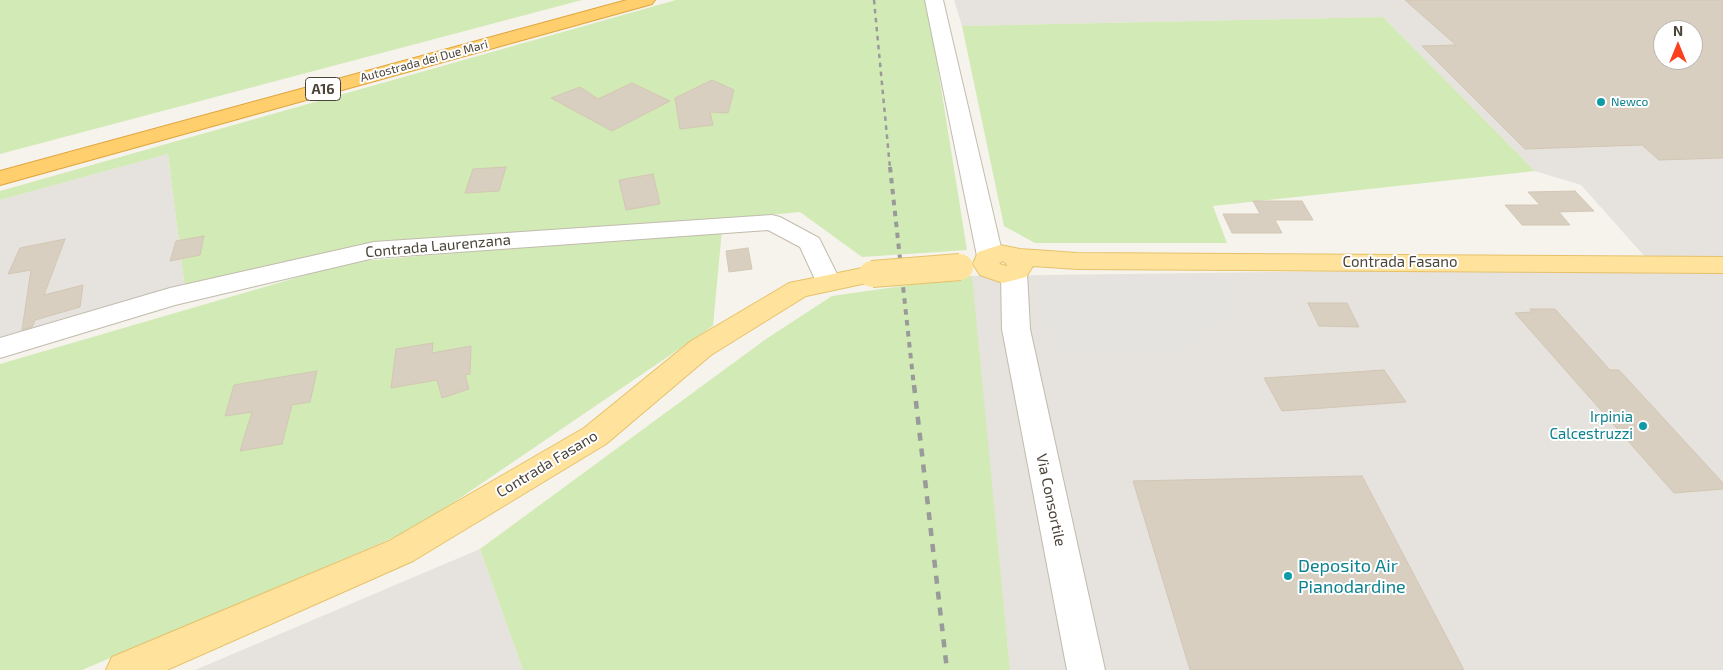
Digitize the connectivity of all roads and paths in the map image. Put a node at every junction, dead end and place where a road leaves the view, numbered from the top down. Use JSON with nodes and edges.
{"nodes":[{"id":1,"x":610,"y":0,"type":"edge"},
{"id":2,"x":646,"y":0,"type":"edge"},
{"id":3,"x":934,"y":0,"type":"edge"},
{"id":4,"x":0,"y":166,"type":"edge"},
{"id":5,"x":0,"y":178,"type":"edge"},
{"id":6,"x":1001,"y":263,"type":"junction"},
{"id":7,"x":1723,"y":265,"type":"edge"},
{"id":8,"x":828,"y":282,"type":"junction"},
{"id":9,"x":0,"y":348,"type":"edge"},
{"id":10,"x":125,"y":670,"type":"edge"},
{"id":11,"x":1086,"y":670,"type":"edge"}],
"edges":[{"from":1,"to":4,"type":"highway","name":"Autostrada dei Due Mari","number":"A16"},
{"from":2,"to":5,"type":"highway","name":"Autostrada dei Due Mari","number":"A16"},
{"from":3,"to":6,"type":"street","name":"Via Consortile"},
{"from":6,"to":7,"type":"main road","name":"Contrada Fasano"},
{"from":6,"to":8,"type":"main road","name":"Contrada Fasano","bridge":true},
{"from":6,"to":11,"type":"street","name":"Via Consortile"},
{"from":8,"to":9,"type":"street","name":"Contrada Laurenzana"},
{"from":8,"to":10,"type":"main road","name":"Contrada Fasano"}]}
